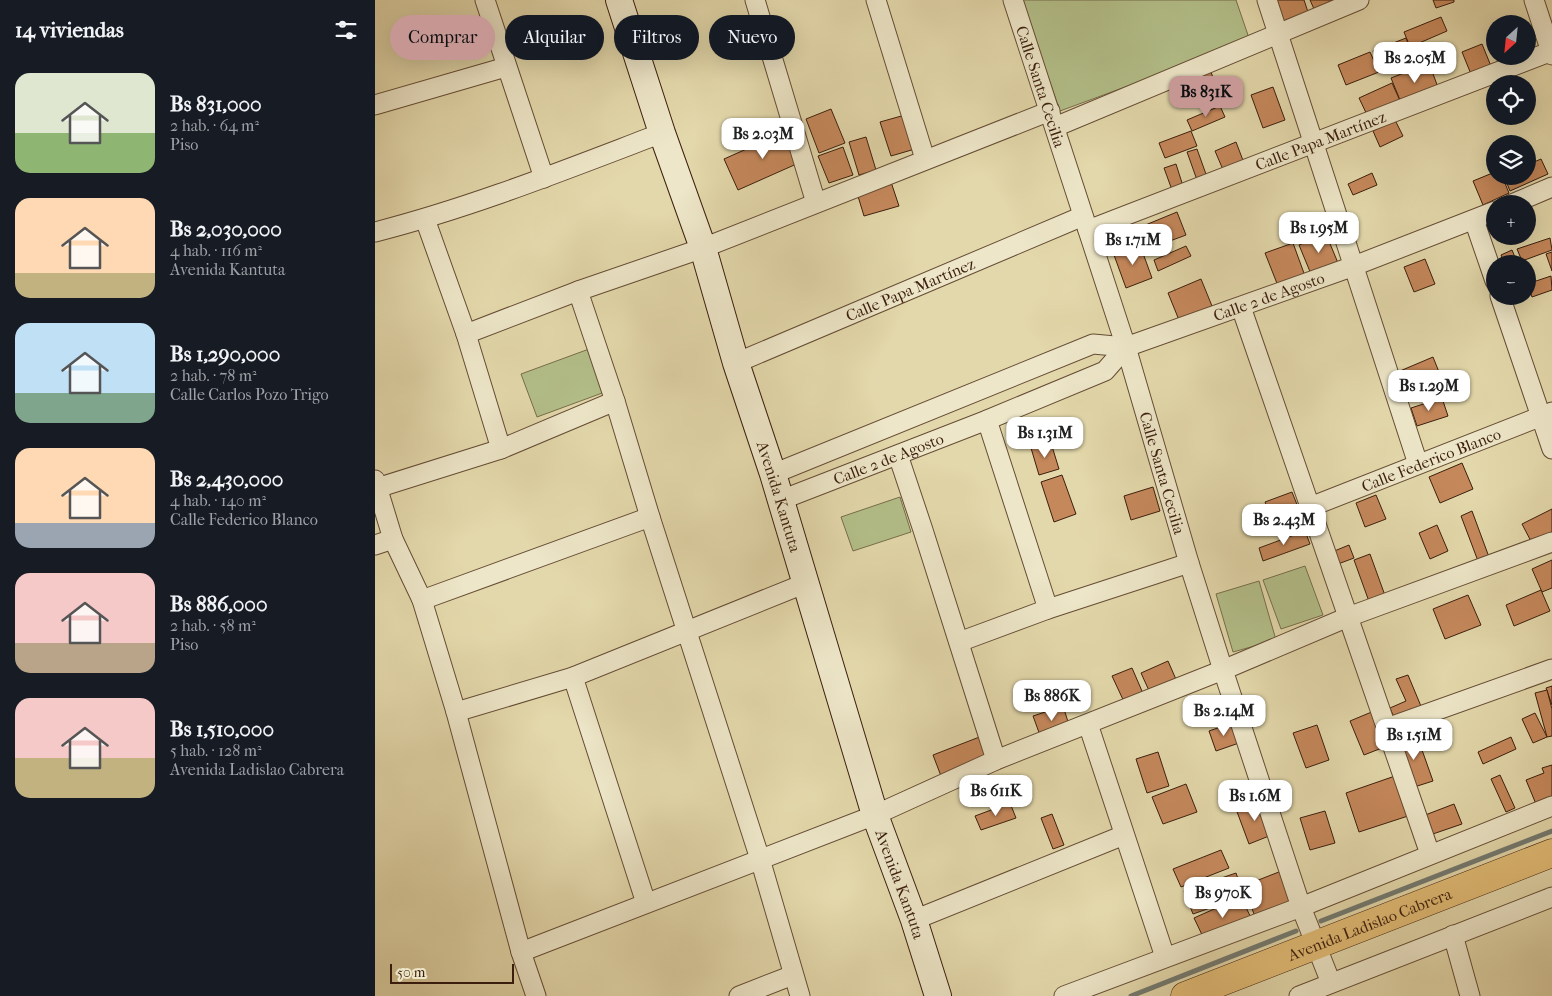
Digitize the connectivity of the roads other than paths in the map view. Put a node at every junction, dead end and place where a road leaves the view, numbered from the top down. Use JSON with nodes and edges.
{"nodes":[{"id":1,"x":485,"y":0,"type":"edge"},
{"id":2,"x":619,"y":0,"type":"edge"},
{"id":3,"x":755,"y":0,"type":"edge"},
{"id":4,"x":876,"y":0,"type":"edge"},
{"id":5,"x":1013,"y":0,"type":"edge"},
{"id":6,"x":1267,"y":0,"type":"edge"},
{"id":7,"x":1359,"y":0,"type":"edge"},
{"id":8,"x":1534,"y":0,"type":"edge"},
{"id":9,"x":1278,"y":32,"type":"junction"},
{"id":10,"x":1552,"y":53,"type":"edge"},
{"id":11,"x":506,"y":67,"type":"junction"},
{"id":12,"x":375,"y":105,"type":"edge"},
{"id":13,"x":1052,"y":119,"type":"junction"},
{"id":14,"x":662,"y":132,"type":"junction"},
{"id":15,"x":1314,"y":144,"type":"junction"},
{"id":16,"x":925,"y":159,"type":"junction"},
{"id":17,"x":544,"y":178,"type":"junction"},
{"id":18,"x":1552,"y":187,"type":"edge"},
{"id":19,"x":1533,"y":195,"type":"edge"},
{"id":20,"x":816,"y":203,"type":"junction"},
{"id":21,"x":1486,"y":215,"type":"edge"},
{"id":22,"x":425,"y":219,"type":"junction"},
{"id":23,"x":1474,"y":220,"type":"junction"},
{"id":24,"x":1086,"y":223,"type":"junction"},
{"id":25,"x":375,"y":232,"type":"edge"},
{"id":26,"x":703,"y":248,"type":"junction"},
{"id":27,"x":1486,"y":255,"type":"edge"},
{"id":28,"x":1354,"y":266,"type":"junction"},
{"id":29,"x":578,"y":291,"type":"junction"},
{"id":30,"x":1504,"y":305,"type":"edge"},
{"id":31,"x":1241,"y":307,"type":"junction"},
{"id":32,"x":466,"y":334,"type":"junction"},
{"id":33,"x":1126,"y":347,"type":"junction"},
{"id":34,"x":736,"y":363,"type":"junction"},
{"id":35,"x":615,"y":401,"type":"junction"},
{"id":36,"x":1547,"y":414,"type":"edge"},
{"id":37,"x":987,"y":420,"type":"junction"},
{"id":38,"x":501,"y":449,"type":"junction"},
{"id":39,"x":1552,"y":449,"type":"edge"},
{"id":40,"x":898,"y":455,"type":"junction"},
{"id":41,"x":1418,"y":464,"type":"junction"},
{"id":42,"x":773,"y":474,"type":"junction"},
{"id":43,"x":376,"y":484,"type":"edge"},
{"id":44,"x":781,"y":500,"type":"junction"},
{"id":45,"x":1310,"y":508,"type":"junction"},
{"id":46,"x":650,"y":517,"type":"junction"},
{"id":47,"x":393,"y":539,"type":"junction"},
{"id":48,"x":1552,"y":542,"type":"edge"},
{"id":49,"x":375,"y":545,"type":"edge"},
{"id":50,"x":1189,"y":563,"type":"junction"},
{"id":51,"x":806,"y":584,"type":"junction"},
{"id":52,"x":422,"y":600,"type":"junction"},
{"id":53,"x":1049,"y":609,"type":"junction"},
{"id":54,"x":1348,"y":617,"type":"junction"},
{"id":55,"x":686,"y":631,"type":"junction"},
{"id":56,"x":959,"y":642,"type":"junction"},
{"id":57,"x":1552,"y":669,"type":"edge"},
{"id":58,"x":1223,"y":670,"type":"junction"},
{"id":59,"x":573,"y":677,"type":"junction"},
{"id":60,"x":456,"y":712,"type":"junction"},
{"id":61,"x":1087,"y":724,"type":"junction"},
{"id":62,"x":1387,"y":728,"type":"junction"},
{"id":63,"x":996,"y":760,"type":"junction"},
{"id":64,"x":1552,"y":806,"type":"edge"},
{"id":65,"x":875,"y":815,"type":"junction"},
{"id":66,"x":1124,"y":835,"type":"junction"},
{"id":67,"x":1552,"y":853,"type":"edge"},
{"id":68,"x":1430,"y":854,"type":"junction"},
{"id":69,"x":760,"y":859,"type":"junction"},
{"id":70,"x":1552,"y":897,"type":"edge"},
{"id":71,"x":645,"y":904,"type":"junction"},
{"id":72,"x":1301,"y":907,"type":"junction"},
{"id":73,"x":914,"y":920,"type":"junction"},
{"id":74,"x":1453,"y":936,"type":"junction"},
{"id":75,"x":1315,"y":946,"type":"junction"},
{"id":76,"x":521,"y":952,"type":"junction"},
{"id":77,"x":1165,"y":957,"type":"junction"},
{"id":78,"x":793,"y":975,"type":"junction"},
{"id":79,"x":1331,"y":984,"type":"junction"},
{"id":80,"x":536,"y":996,"type":"edge"},
{"id":81,"x":739,"y":996,"type":"edge"},
{"id":82,"x":800,"y":996,"type":"edge"},
{"id":83,"x":938,"y":996,"type":"edge"},
{"id":84,"x":1064,"y":996,"type":"edge"},
{"id":85,"x":1185,"y":996,"type":"edge"},
{"id":86,"x":1299,"y":996,"type":"edge"},
{"id":87,"x":1470,"y":996,"type":"edge"}],
"edges":[{"from":1,"to":11,"type":"street"},
{"from":2,"to":14,"type":"street","name":"Avenida Kantuta"},
{"from":3,"to":20,"type":"street"},
{"from":4,"to":16,"type":"street"},
{"from":5,"to":13,"type":"street","name":"Calle Santa Cecilia"},
{"from":6,"to":9,"type":"street"},
{"from":7,"to":9,"type":"street"},
{"from":8,"to":10,"type":"street"},
{"from":9,"to":13,"type":"street"},
{"from":9,"to":15,"type":"street"},
{"from":10,"to":15,"type":"street","name":"Calle Papa Martínez"},
{"from":11,"to":12,"type":"street"},
{"from":11,"to":17,"type":"street"},
{"from":13,"to":16,"type":"street"},
{"from":13,"to":24,"type":"street","name":"Calle Santa Cecilia"},
{"from":14,"to":17,"type":"street"},
{"from":14,"to":26,"type":"street","name":"Avenida Kantuta"},
{"from":15,"to":24,"type":"street","name":"Calle Papa Martínez"},
{"from":15,"to":28,"type":"street"},
{"from":16,"to":20,"type":"street"},
{"from":17,"to":22,"type":"street"},
{"from":18,"to":19,"type":"street"},
{"from":20,"to":26,"type":"street"},
{"from":21,"to":23,"type":"street","name":"Calle 2 de Agosto"},
{"from":22,"to":25,"type":"street"},
{"from":22,"to":32,"type":"street"},
{"from":23,"to":27,"type":"street"},
{"from":23,"to":28,"type":"street","name":"Calle 2 de Agosto"},
{"from":24,"to":33,"type":"street","name":"Calle Santa Cecilia"},
{"from":24,"to":34,"type":"street","name":"Calle Papa Martínez"},
{"from":26,"to":29,"type":"street"},
{"from":26,"to":34,"type":"street","name":"Avenida Kantuta"},
{"from":28,"to":31,"type":"street","name":"Calle 2 de Agosto"},
{"from":28,"to":41,"type":"street"},
{"from":29,"to":32,"type":"street"},
{"from":29,"to":35,"type":"street"},
{"from":30,"to":36,"type":"street"},
{"from":31,"to":33,"type":"street","name":"Calle 2 de Agosto"},
{"from":31,"to":45,"type":"street"},
{"from":32,"to":38,"type":"street"},
{"from":33,"to":37,"type":"street","name":"Calle 2 de Agosto"},
{"from":33,"to":42,"type":"street","name":"Calle 2 de Agosto"},
{"from":33,"to":50,"type":"street","name":"Calle Santa Cecilia"},
{"from":34,"to":42,"type":"street","name":"Avenida Kantuta"},
{"from":35,"to":38,"type":"street"},
{"from":35,"to":46,"type":"street"},
{"from":36,"to":39,"type":"street"},
{"from":36,"to":41,"type":"street","name":"Calle Federico Blanco"},
{"from":37,"to":40,"type":"street","name":"Calle 2 de Agosto"},
{"from":37,"to":53,"type":"street"},
{"from":38,"to":43,"type":"street"},
{"from":40,"to":44,"type":"street","name":"Calle 2 de Agosto"},
{"from":40,"to":56,"type":"street"},
{"from":41,"to":45,"type":"street","name":"Calle Federico Blanco"},
{"from":42,"to":44,"type":"street","name":"Avenida Kantuta"},
{"from":43,"to":47,"type":"street"},
{"from":44,"to":51,"type":"street","name":"Avenida Kantuta"},
{"from":45,"to":54,"type":"street"},
{"from":46,"to":52,"type":"street"},
{"from":46,"to":55,"type":"street"},
{"from":47,"to":49,"type":"street"},
{"from":47,"to":52,"type":"street"},
{"from":48,"to":54,"type":"street"},
{"from":50,"to":53,"type":"street"},
{"from":50,"to":58,"type":"street","name":"Calle Santa Cecilia"},
{"from":51,"to":55,"type":"street"},
{"from":51,"to":65,"type":"street","name":"Avenida Kantuta"},
{"from":52,"to":60,"type":"street"},
{"from":53,"to":56,"type":"street"},
{"from":54,"to":58,"type":"street"},
{"from":54,"to":62,"type":"street"},
{"from":55,"to":59,"type":"street"},
{"from":55,"to":69,"type":"street"},
{"from":56,"to":63,"type":"street"},
{"from":57,"to":62,"type":"street"},
{"from":58,"to":61,"type":"street"},
{"from":58,"to":72,"type":"street","name":"Calle Santa Cecilia"},
{"from":59,"to":60,"type":"street"},
{"from":59,"to":71,"type":"street"},
{"from":60,"to":76,"type":"street"},
{"from":61,"to":63,"type":"street"},
{"from":61,"to":66,"type":"street"},
{"from":62,"to":68,"type":"street"},
{"from":63,"to":65,"type":"street"},
{"from":64,"to":68,"type":"street"},
{"from":65,"to":69,"type":"street"},
{"from":65,"to":73,"type":"street","name":"Avenida Kantuta"},
{"from":66,"to":73,"type":"street"},
{"from":66,"to":77,"type":"street"},
{"from":67,"to":75,"type":"highway","name":"Avenida Ladislao Cabrera"},
{"from":68,"to":72,"type":"street"},
{"from":69,"to":71,"type":"street"},
{"from":69,"to":78,"type":"street"},
{"from":70,"to":74,"type":"street"},
{"from":71,"to":76,"type":"street"},
{"from":72,"to":75,"type":"street","name":"Calle Santa Cecilia"},
{"from":72,"to":77,"type":"street"},
{"from":73,"to":83,"type":"street","name":"Avenida Kantuta"},
{"from":74,"to":79,"type":"street"},
{"from":74,"to":87,"type":"street"},
{"from":75,"to":79,"type":"street","name":"Calle Santa Cecilia"},
{"from":75,"to":85,"type":"highway","name":"Avenida Ladislao Cabrera"},
{"from":76,"to":80,"type":"street"},
{"from":77,"to":84,"type":"street"},
{"from":78,"to":81,"type":"street"},
{"from":78,"to":82,"type":"street"},
{"from":79,"to":86,"type":"street"}]}
